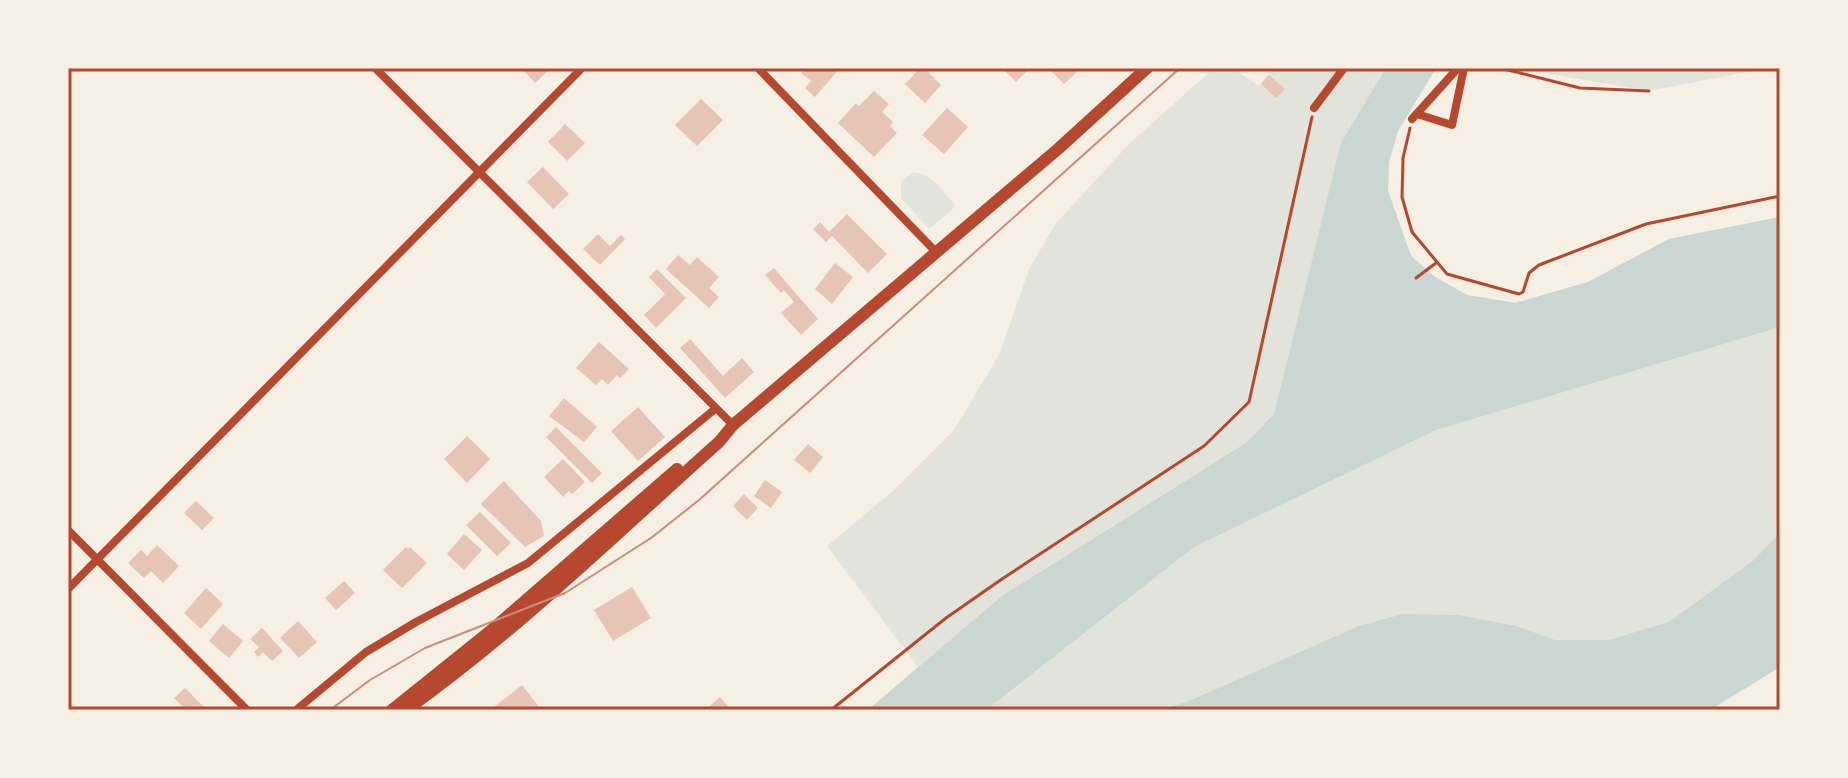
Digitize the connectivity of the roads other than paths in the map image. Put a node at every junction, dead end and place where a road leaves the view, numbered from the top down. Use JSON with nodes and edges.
{"nodes":[{"id":1,"x":375,"y":68,"type":"edge"},
{"id":2,"x":582,"y":68,"type":"edge"},
{"id":3,"x":758,"y":68,"type":"edge"},
{"id":4,"x":1147,"y":68,"type":"edge"},
{"id":5,"x":1344,"y":68,"type":"edge"},
{"id":6,"x":1461,"y":68,"type":"edge"},
{"id":7,"x":1314,"y":108,"type":"road end"},
{"id":8,"x":477,"y":173,"type":"junction"},
{"id":9,"x":936,"y":252,"type":"junction"},
{"id":10,"x":715,"y":409,"type":"junction"},
{"id":11,"x":733,"y":425,"type":"junction"},
{"id":12,"x":68,"y":530,"type":"edge"},
{"id":13,"x":98,"y":559,"type":"junction"},
{"id":14,"x":68,"y":589,"type":"edge"},
{"id":15,"x":247,"y":710,"type":"edge"},
{"id":16,"x":296,"y":710,"type":"edge"},
{"id":17,"x":392,"y":710,"type":"edge"},
{"id":18,"x":406,"y":710,"type":"edge"}],
"edges":[{"from":1,"to":8,"type":"street"},
{"from":2,"to":8,"type":"street"},
{"from":3,"to":9,"type":"street"},
{"from":4,"to":9,"type":"main road"},
{"from":5,"to":7,"type":"street"},
{"from":6,"to":6,"type":"street"},
{"from":8,"to":10,"type":"street"},
{"from":8,"to":13,"type":"street"},
{"from":9,"to":11,"type":"main road"},
{"from":10,"to":11,"type":"street"},
{"from":10,"to":16,"type":"street"},
{"from":11,"to":17,"type":"main road"},
{"from":11,"to":18,"type":"main road"},
{"from":12,"to":13,"type":"street"},
{"from":13,"to":14,"type":"street"},
{"from":13,"to":15,"type":"street"}]}
